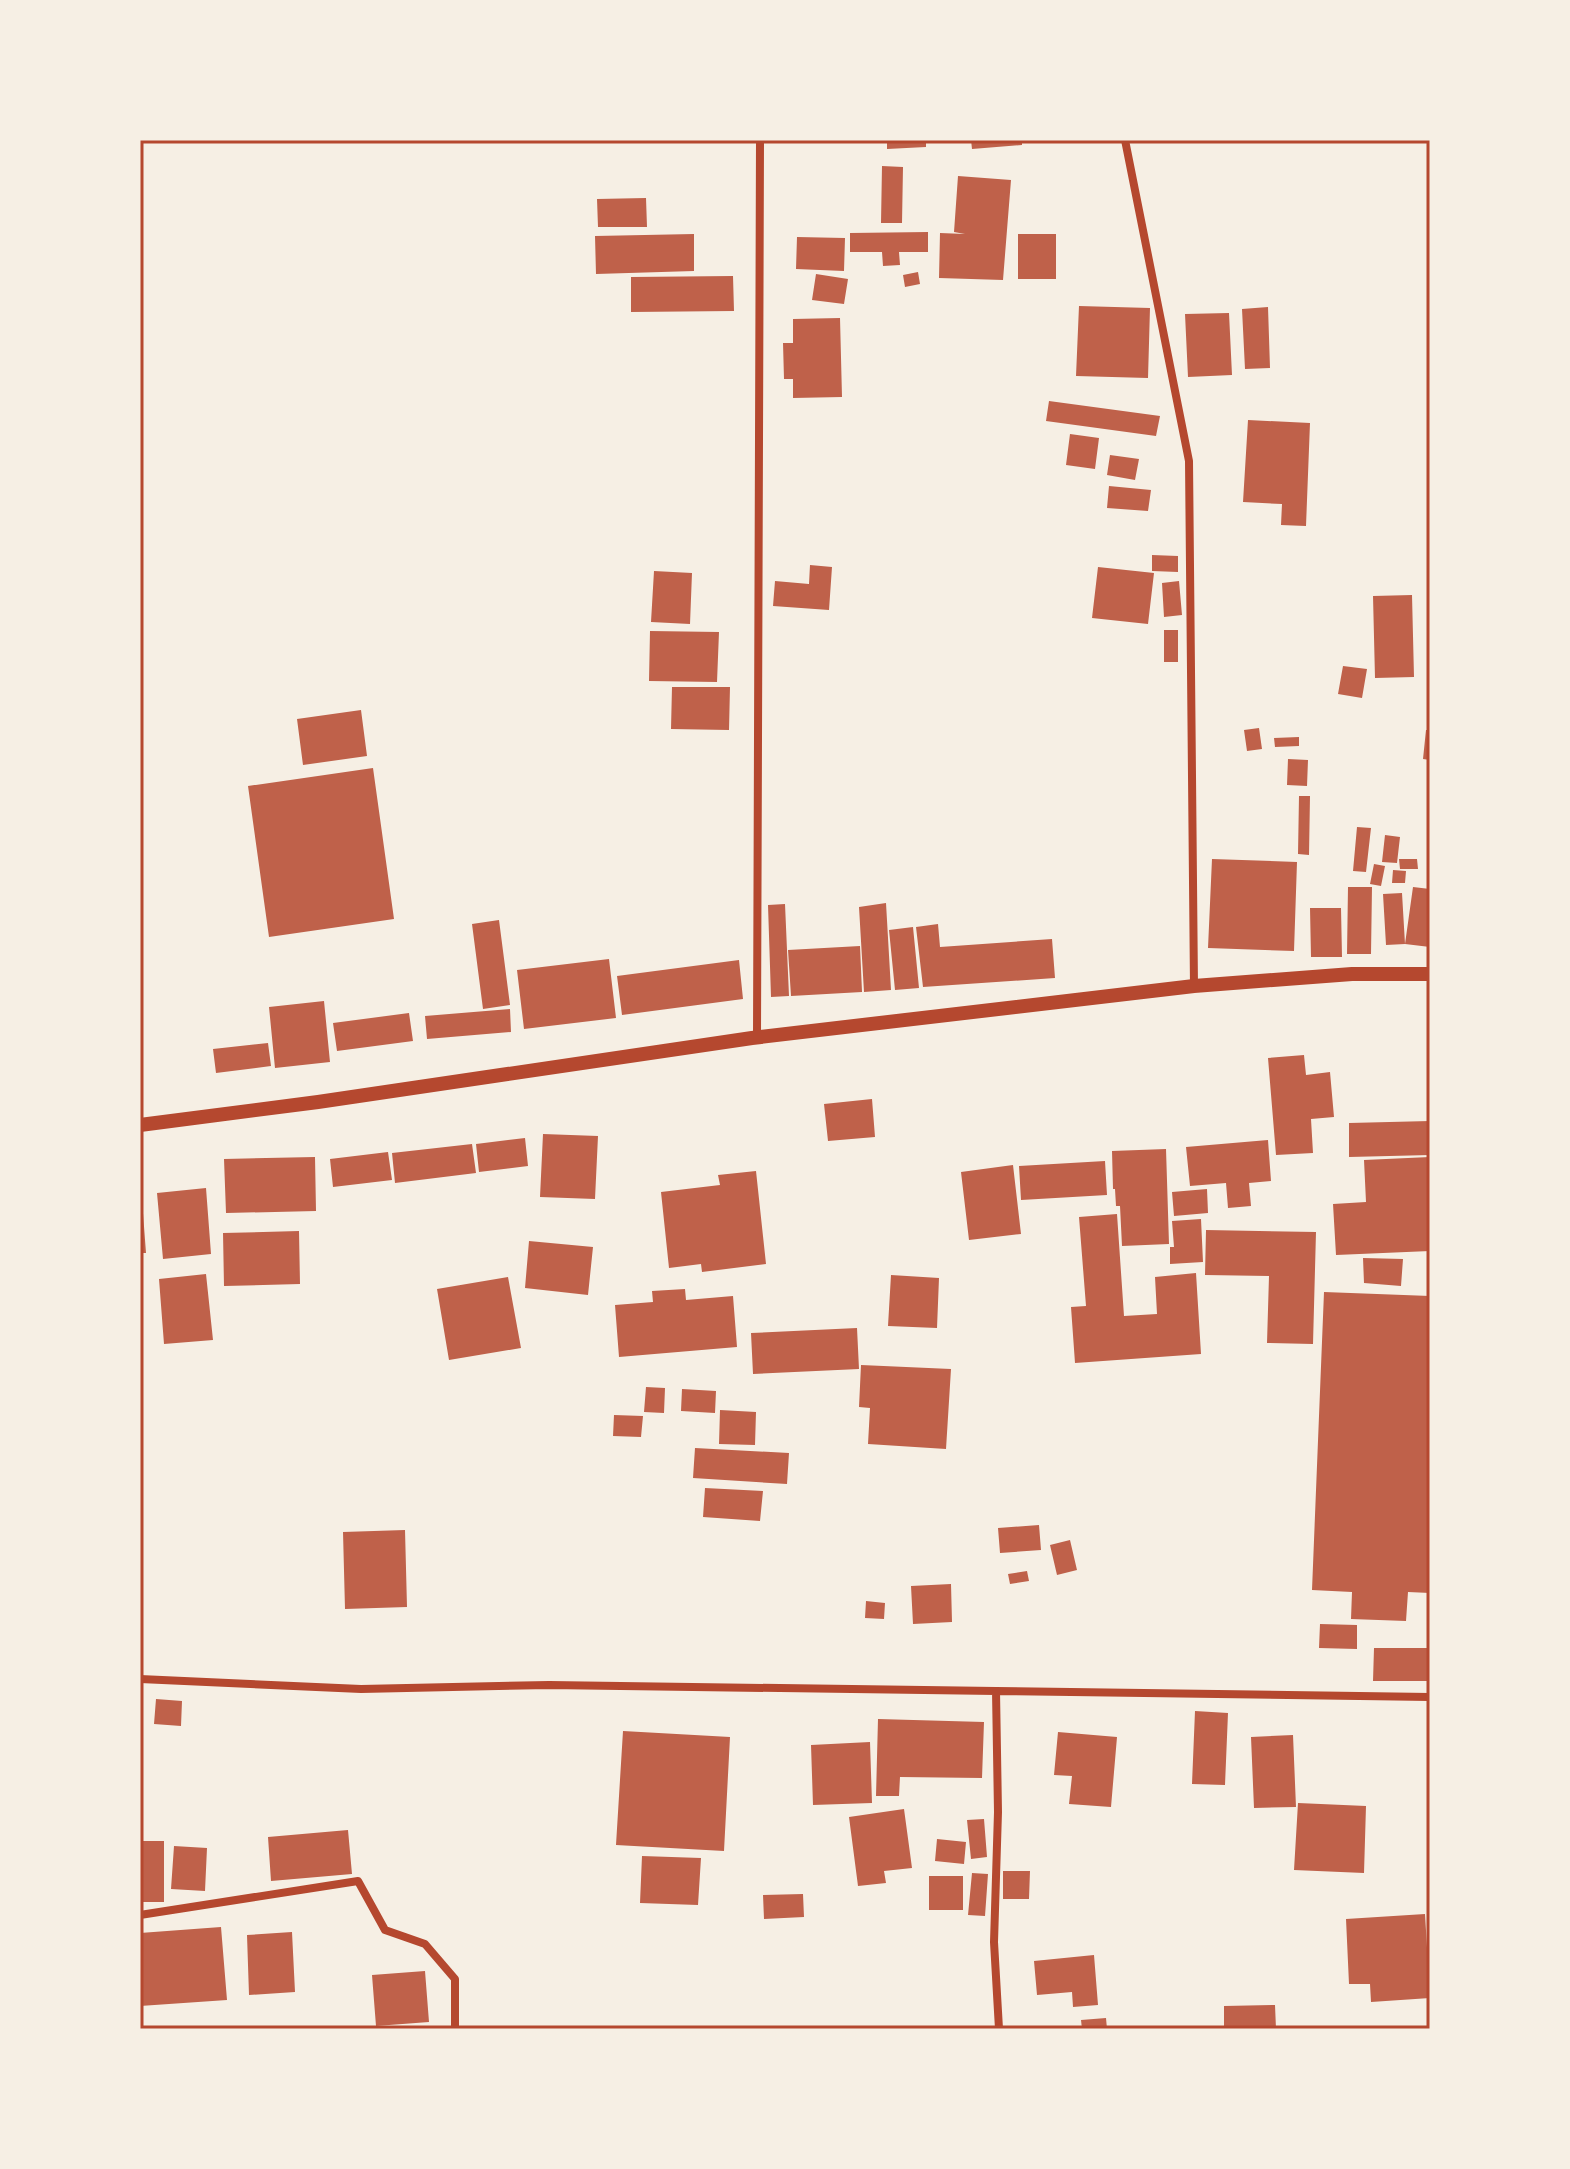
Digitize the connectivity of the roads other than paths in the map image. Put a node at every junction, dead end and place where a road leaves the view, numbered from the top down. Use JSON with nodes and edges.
{"nodes":[{"id":1,"x":760,"y":140,"type":"edge"},
{"id":2,"x":1125,"y":140,"type":"edge"},
{"id":3,"x":1430,"y":974,"type":"edge"},
{"id":4,"x":1194,"y":986,"type":"junction"},
{"id":5,"x":757,"y":1037,"type":"junction"},
{"id":6,"x":140,"y":1125,"type":"edge"},
{"id":7,"x":140,"y":1679,"type":"edge"},
{"id":8,"x":996,"y":1691,"type":"junction"},
{"id":9,"x":1430,"y":1697,"type":"edge"},
{"id":10,"x":140,"y":1915,"type":"edge"},
{"id":11,"x":455,"y":2029,"type":"edge"},
{"id":12,"x":999,"y":2029,"type":"edge"}],
"edges":[{"from":1,"to":5,"type":"street"},
{"from":2,"to":4,"type":"street"},
{"from":3,"to":4,"type":"street"},
{"from":4,"to":5,"type":"street"},
{"from":5,"to":6,"type":"street"},
{"from":7,"to":8,"type":"street"},
{"from":8,"to":9,"type":"street"},
{"from":8,"to":12,"type":"street"},
{"from":10,"to":11,"type":"street"}]}
